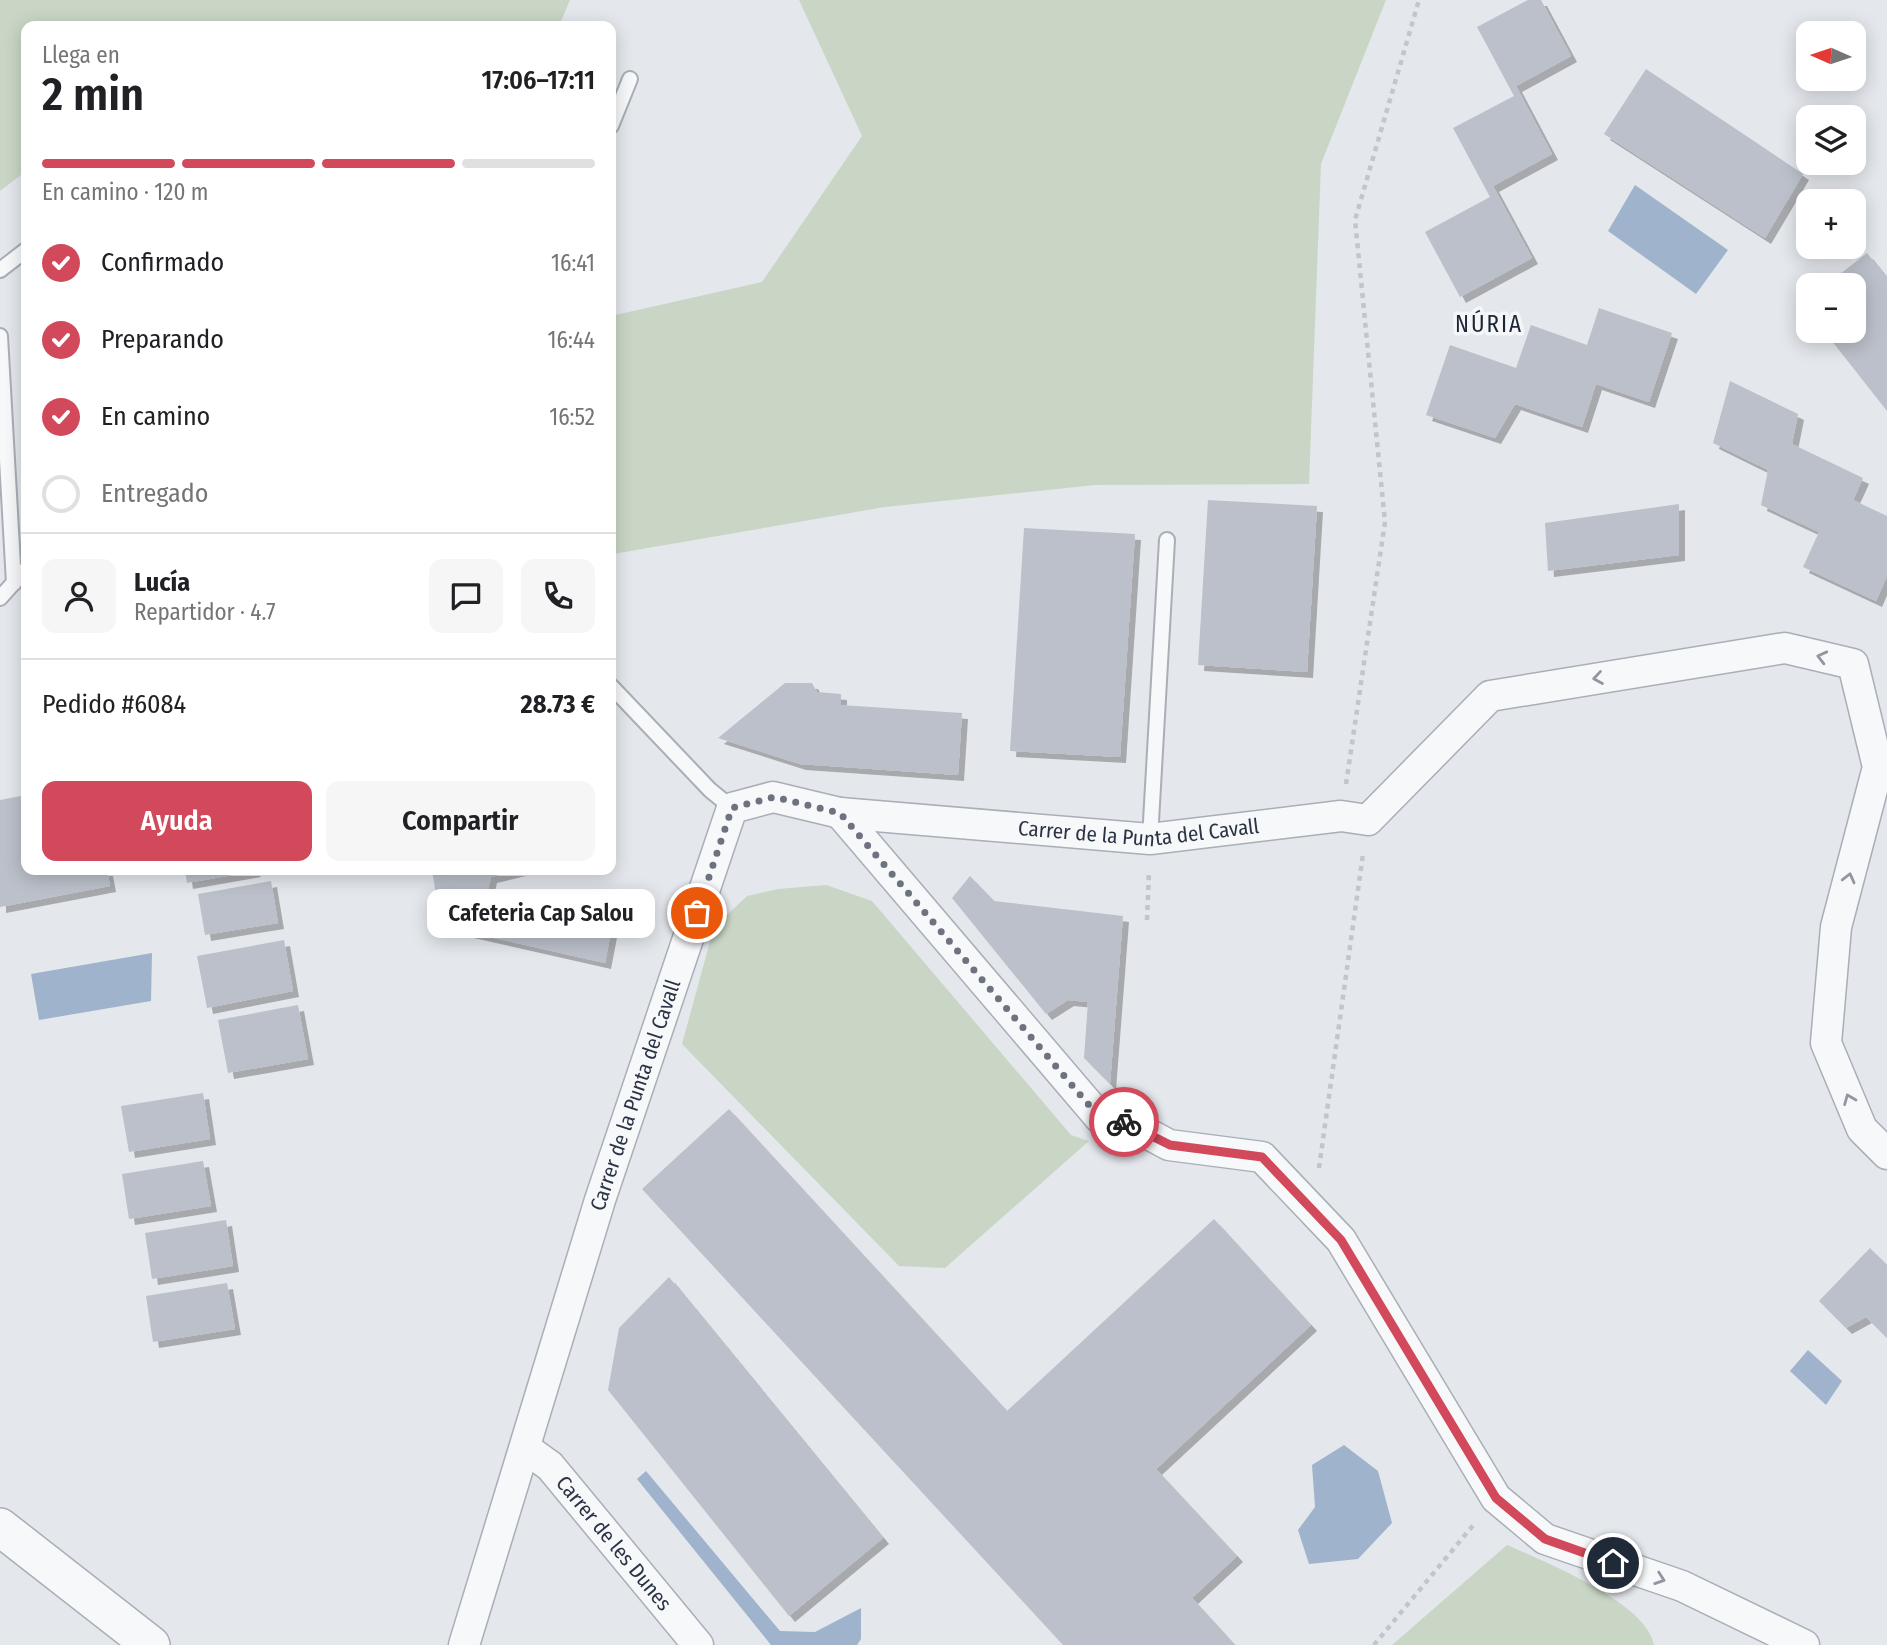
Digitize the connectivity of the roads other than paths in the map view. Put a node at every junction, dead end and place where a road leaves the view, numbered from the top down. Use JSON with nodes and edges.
{"nodes":[{"id":1,"x":631,"y":79,"type":"dead end"},
{"id":2,"x":616,"y":114,"type":"edge"},
{"id":3,"x":21,"y":254,"type":"edge"},
{"id":4,"x":0,"y":270,"type":"edge"},
{"id":5,"x":0,"y":336,"type":"edge"},
{"id":6,"x":1167,"y":540,"type":"dead end"},
{"id":7,"x":21,"y":575,"type":"edge"},
{"id":8,"x":14,"y":583,"type":"junction"},
{"id":9,"x":0,"y":598,"type":"edge"},
{"id":10,"x":616,"y":691,"type":"edge"},
{"id":11,"x":732,"y":808,"type":"junction"},
{"id":12,"x":840,"y":813,"type":"junction"},
{"id":13,"x":1150,"y":839,"type":"junction"},
{"id":14,"x":1887,"y":1154,"type":"edge"},
{"id":15,"x":525,"y":1448,"type":"junction"},
{"id":16,"x":0,"y":1527,"type":"edge"},
{"id":17,"x":151,"y":1645,"type":"edge"},
{"id":18,"x":464,"y":1645,"type":"edge"},
{"id":19,"x":698,"y":1645,"type":"edge"},
{"id":20,"x":1804,"y":1645,"type":"edge"}],
"edges":[{"from":1,"to":2,"type":"lane"},
{"from":3,"to":4,"type":"lane"},
{"from":5,"to":8,"type":"lane"},
{"from":6,"to":13,"type":"lane"},
{"from":7,"to":8,"type":"lane"},
{"from":8,"to":9,"type":"lane"},
{"from":10,"to":11,"type":"lane"},
{"from":11,"to":12,"type":"street","name":"Carrer de la Punta del Cavall"},
{"from":11,"to":15,"type":"street","name":"Carrer de la Punta del Cavall"},
{"from":12,"to":13,"type":"street","name":"Carrer de la Punta del Cavall"},
{"from":12,"to":20,"type":"street","one_way":true},
{"from":14,"to":13,"type":"street","name":"Carrer de la Punta del Cavall","one_way":true},
{"from":15,"to":18,"type":"street","name":"Carrer de la Punta del Cavall"},
{"from":15,"to":19,"type":"street","name":"Carrer de les Dunes"},
{"from":16,"to":17,"type":"street"}]}
